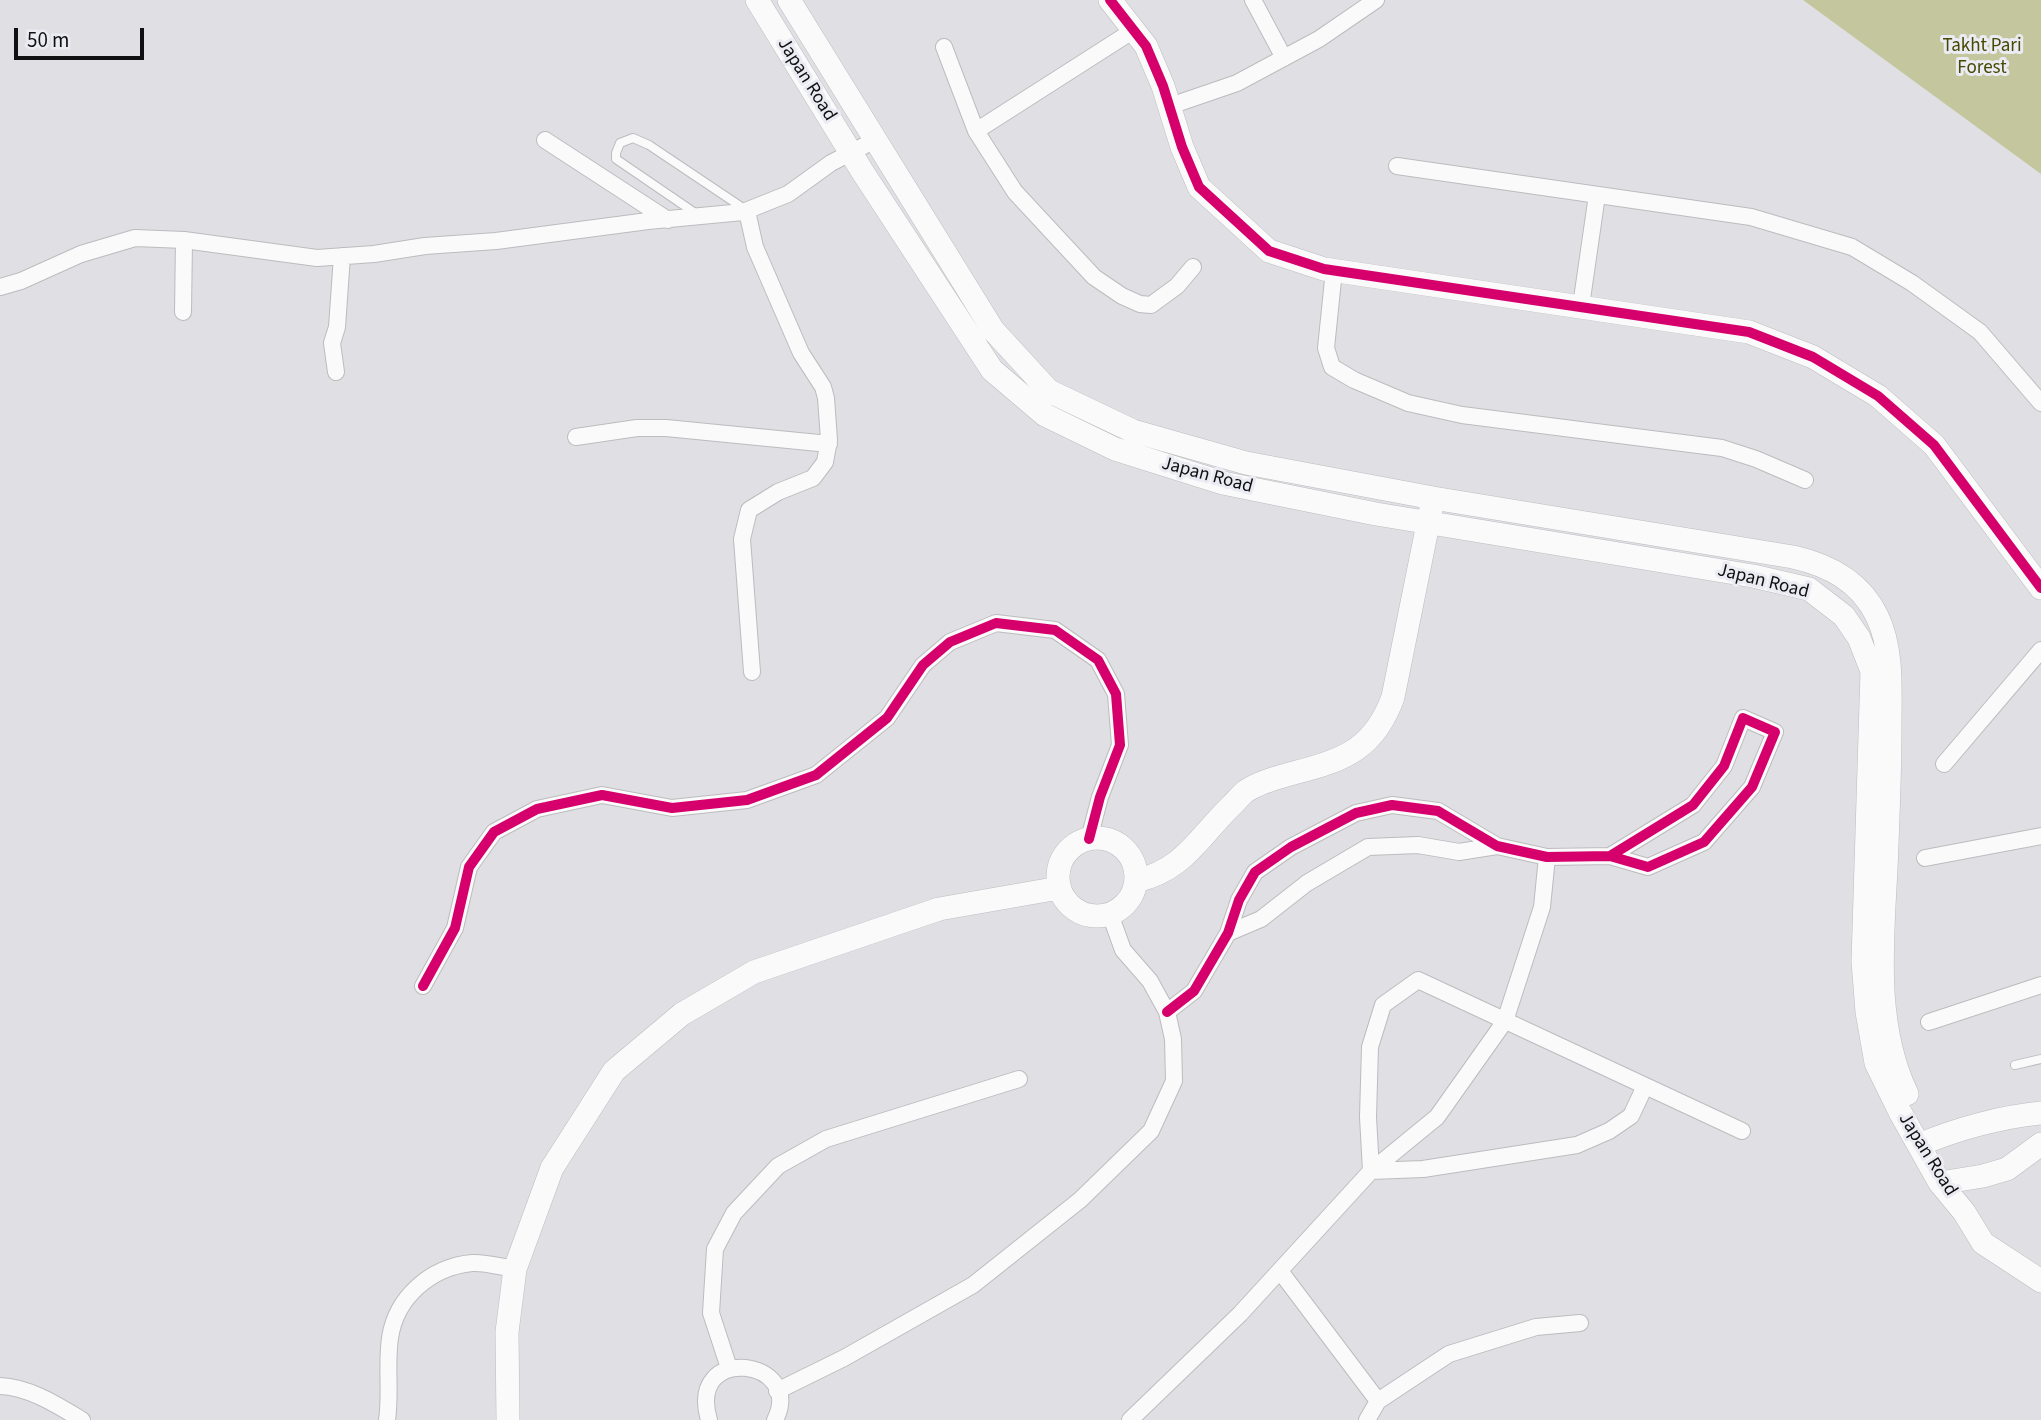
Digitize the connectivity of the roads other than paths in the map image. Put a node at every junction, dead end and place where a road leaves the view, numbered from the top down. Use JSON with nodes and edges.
{"nodes":[{"id":1,"x":757,"y":0,"type":"edge"},
{"id":2,"x":789,"y":0,"type":"edge"},
{"id":3,"x":1110,"y":0,"type":"edge"},
{"id":4,"x":1253,"y":0,"type":"edge"},
{"id":5,"x":1377,"y":0,"type":"edge"},
{"id":6,"x":1134,"y":30,"type":"junction"},
{"id":7,"x":944,"y":47,"type":"dead end"},
{"id":8,"x":1283,"y":58,"type":"junction"},
{"id":9,"x":1170,"y":106,"type":"junction"},
{"id":10,"x":976,"y":131,"type":"junction"},
{"id":11,"x":545,"y":140,"type":"dead end"},
{"id":12,"x":874,"y":140,"type":"junction"},
{"id":13,"x":851,"y":153,"type":"junction"},
{"id":14,"x":1397,"y":166,"type":"dead end"},
{"id":15,"x":1597,"y":195,"type":"junction"},
{"id":16,"x":747,"y":211,"type":"junction"},
{"id":17,"x":701,"y":217,"type":"junction"},
{"id":18,"x":668,"y":220,"type":"junction"},
{"id":19,"x":184,"y":240,"type":"junction"},
{"id":20,"x":342,"y":256,"type":"junction"},
{"id":21,"x":1193,"y":267,"type":"dead end"},
{"id":22,"x":1334,"y":270,"type":"junction"},
{"id":23,"x":0,"y":287,"type":"edge"},
{"id":24,"x":1581,"y":306,"type":"junction"},
{"id":25,"x":183,"y":312,"type":"dead end"},
{"id":26,"x":336,"y":372,"type":"dead end"},
{"id":27,"x":2041,"y":403,"type":"edge"},
{"id":28,"x":576,"y":437,"type":"dead end"},
{"id":29,"x":829,"y":444,"type":"junction"},
{"id":30,"x":1805,"y":480,"type":"dead end"},
{"id":31,"x":1433,"y":498,"type":"junction"},
{"id":32,"x":1429,"y":522,"type":"junction"},
{"id":33,"x":2041,"y":588,"type":"edge"},
{"id":34,"x":2041,"y":650,"type":"edge"},
{"id":35,"x":752,"y":672,"type":"dead end"},
{"id":36,"x":1944,"y":764,"type":"dead end"},
{"id":37,"x":2041,"y":836,"type":"edge"},
{"id":38,"x":1089,"y":839,"type":"junction"},
{"id":39,"x":1497,"y":846,"type":"junction"},
{"id":40,"x":1610,"y":856,"type":"junction"},
{"id":41,"x":1547,"y":857,"type":"junction"},
{"id":42,"x":1925,"y":858,"type":"dead end"},
{"id":43,"x":1136,"y":881,"type":"junction"},
{"id":44,"x":1059,"y":888,"type":"junction"},
{"id":45,"x":1110,"y":914,"type":"junction"},
{"id":46,"x":1228,"y":933,"type":"junction"},
{"id":47,"x":2041,"y":985,"type":"edge"},
{"id":48,"x":423,"y":986,"type":"dead end"},
{"id":49,"x":1167,"y":1012,"type":"junction"},
{"id":50,"x":1505,"y":1021,"type":"junction"},
{"id":51,"x":1929,"y":1022,"type":"dead end"},
{"id":52,"x":2041,"y":1059,"type":"edge"},
{"id":53,"x":2015,"y":1065,"type":"dead end"},
{"id":54,"x":1019,"y":1079,"type":"dead end"},
{"id":55,"x":1645,"y":1086,"type":"junction"},
{"id":56,"x":2041,"y":1113,"type":"edge"},
{"id":57,"x":1742,"y":1131,"type":"dead end"},
{"id":58,"x":1925,"y":1142,"type":"junction"},
{"id":59,"x":2041,"y":1144,"type":"edge"},
{"id":60,"x":1371,"y":1171,"type":"junction"},
{"id":61,"x":1948,"y":1182,"type":"junction"},
{"id":62,"x":515,"y":1269,"type":"junction"},
{"id":63,"x":1280,"y":1271,"type":"junction"},
{"id":64,"x":2041,"y":1281,"type":"edge"},
{"id":65,"x":1580,"y":1323,"type":"dead end"},
{"id":66,"x":729,"y":1368,"type":"junction"},
{"id":67,"x":0,"y":1386,"type":"edge"},
{"id":68,"x":777,"y":1391,"type":"junction"},
{"id":69,"x":1378,"y":1401,"type":"junction"},
{"id":70,"x":82,"y":1420,"type":"edge"},
{"id":71,"x":387,"y":1420,"type":"edge"},
{"id":72,"x":508,"y":1420,"type":"edge"},
{"id":73,"x":709,"y":1420,"type":"edge"},
{"id":74,"x":775,"y":1420,"type":"edge"},
{"id":75,"x":1130,"y":1420,"type":"edge"},
{"id":76,"x":1367,"y":1420,"type":"edge"}],
"edges":[{"from":1,"to":13,"type":"main road","name":"Japan Road"},
{"from":2,"to":12,"type":"main road","name":"Japan Road"},
{"from":3,"to":6,"type":"main road"},
{"from":4,"to":8,"type":"street"},
{"from":5,"to":8,"type":"street"},
{"from":6,"to":9,"type":"main road"},
{"from":6,"to":10,"type":"street"},
{"from":7,"to":10,"type":"street"},
{"from":8,"to":9,"type":"street"},
{"from":9,"to":22,"type":"main road"},
{"from":10,"to":21,"type":"street"},
{"from":11,"to":18,"type":"street"},
{"from":12,"to":13,"type":"street"},
{"from":12,"to":31,"type":"main road","name":"Japan Road"},
{"from":13,"to":16,"type":"street"},
{"from":13,"to":32,"type":"main road","name":"Japan Road"},
{"from":14,"to":15,"type":"street"},
{"from":15,"to":24,"type":"street"},
{"from":15,"to":27,"type":"street"},
{"from":16,"to":17,"type":"street"},
{"from":16,"to":17,"type":"lane"},
{"from":16,"to":29,"type":"street"},
{"from":17,"to":18,"type":"street"},
{"from":18,"to":20,"type":"street"},
{"from":19,"to":20,"type":"street"},
{"from":19,"to":23,"type":"street"},
{"from":19,"to":25,"type":"street"},
{"from":20,"to":26,"type":"street"},
{"from":22,"to":24,"type":"main road"},
{"from":22,"to":30,"type":"street"},
{"from":24,"to":33,"type":"main road"},
{"from":28,"to":29,"type":"street"},
{"from":29,"to":35,"type":"street"},
{"from":31,"to":32,"type":"main road"},
{"from":31,"to":58,"type":"main road","name":"Japan Road"},
{"from":32,"to":43,"type":"main road"},
{"from":32,"to":58,"type":"main road","name":"Japan Road"},
{"from":34,"to":36,"type":"street"},
{"from":37,"to":42,"type":"street"},
{"from":38,"to":43,"type":"main road"},
{"from":38,"to":44,"type":"main road"},
{"from":38,"to":48,"type":"street"},
{"from":39,"to":41,"type":"street"},
{"from":39,"to":46,"type":"street"},
{"from":39,"to":46,"type":"street"},
{"from":40,"to":40,"type":"street"},
{"from":40,"to":41,"type":"street"},
{"from":41,"to":50,"type":"street"},
{"from":43,"to":45,"type":"main road"},
{"from":44,"to":45,"type":"main road"},
{"from":44,"to":62,"type":"main road"},
{"from":45,"to":49,"type":"street"},
{"from":46,"to":49,"type":"street"},
{"from":47,"to":51,"type":"street"},
{"from":49,"to":68,"type":"street"},
{"from":50,"to":55,"type":"street"},
{"from":50,"to":60,"type":"street"},
{"from":50,"to":60,"type":"street"},
{"from":52,"to":53,"type":"lane"},
{"from":54,"to":66,"type":"street"},
{"from":55,"to":57,"type":"street"},
{"from":55,"to":60,"type":"street"},
{"from":56,"to":58,"type":"main road"},
{"from":58,"to":61,"type":"main road","name":"Japan Road"},
{"from":59,"to":61,"type":"main road"},
{"from":60,"to":63,"type":"street"},
{"from":61,"to":64,"type":"main road","name":"Japan Road"},
{"from":62,"to":71,"type":"street"},
{"from":62,"to":72,"type":"main road"},
{"from":63,"to":69,"type":"street"},
{"from":63,"to":75,"type":"street"},
{"from":65,"to":69,"type":"street"},
{"from":66,"to":68,"type":"street"},
{"from":66,"to":73,"type":"street"},
{"from":67,"to":70,"type":"street"},
{"from":68,"to":74,"type":"street"},
{"from":69,"to":76,"type":"street"}]}
